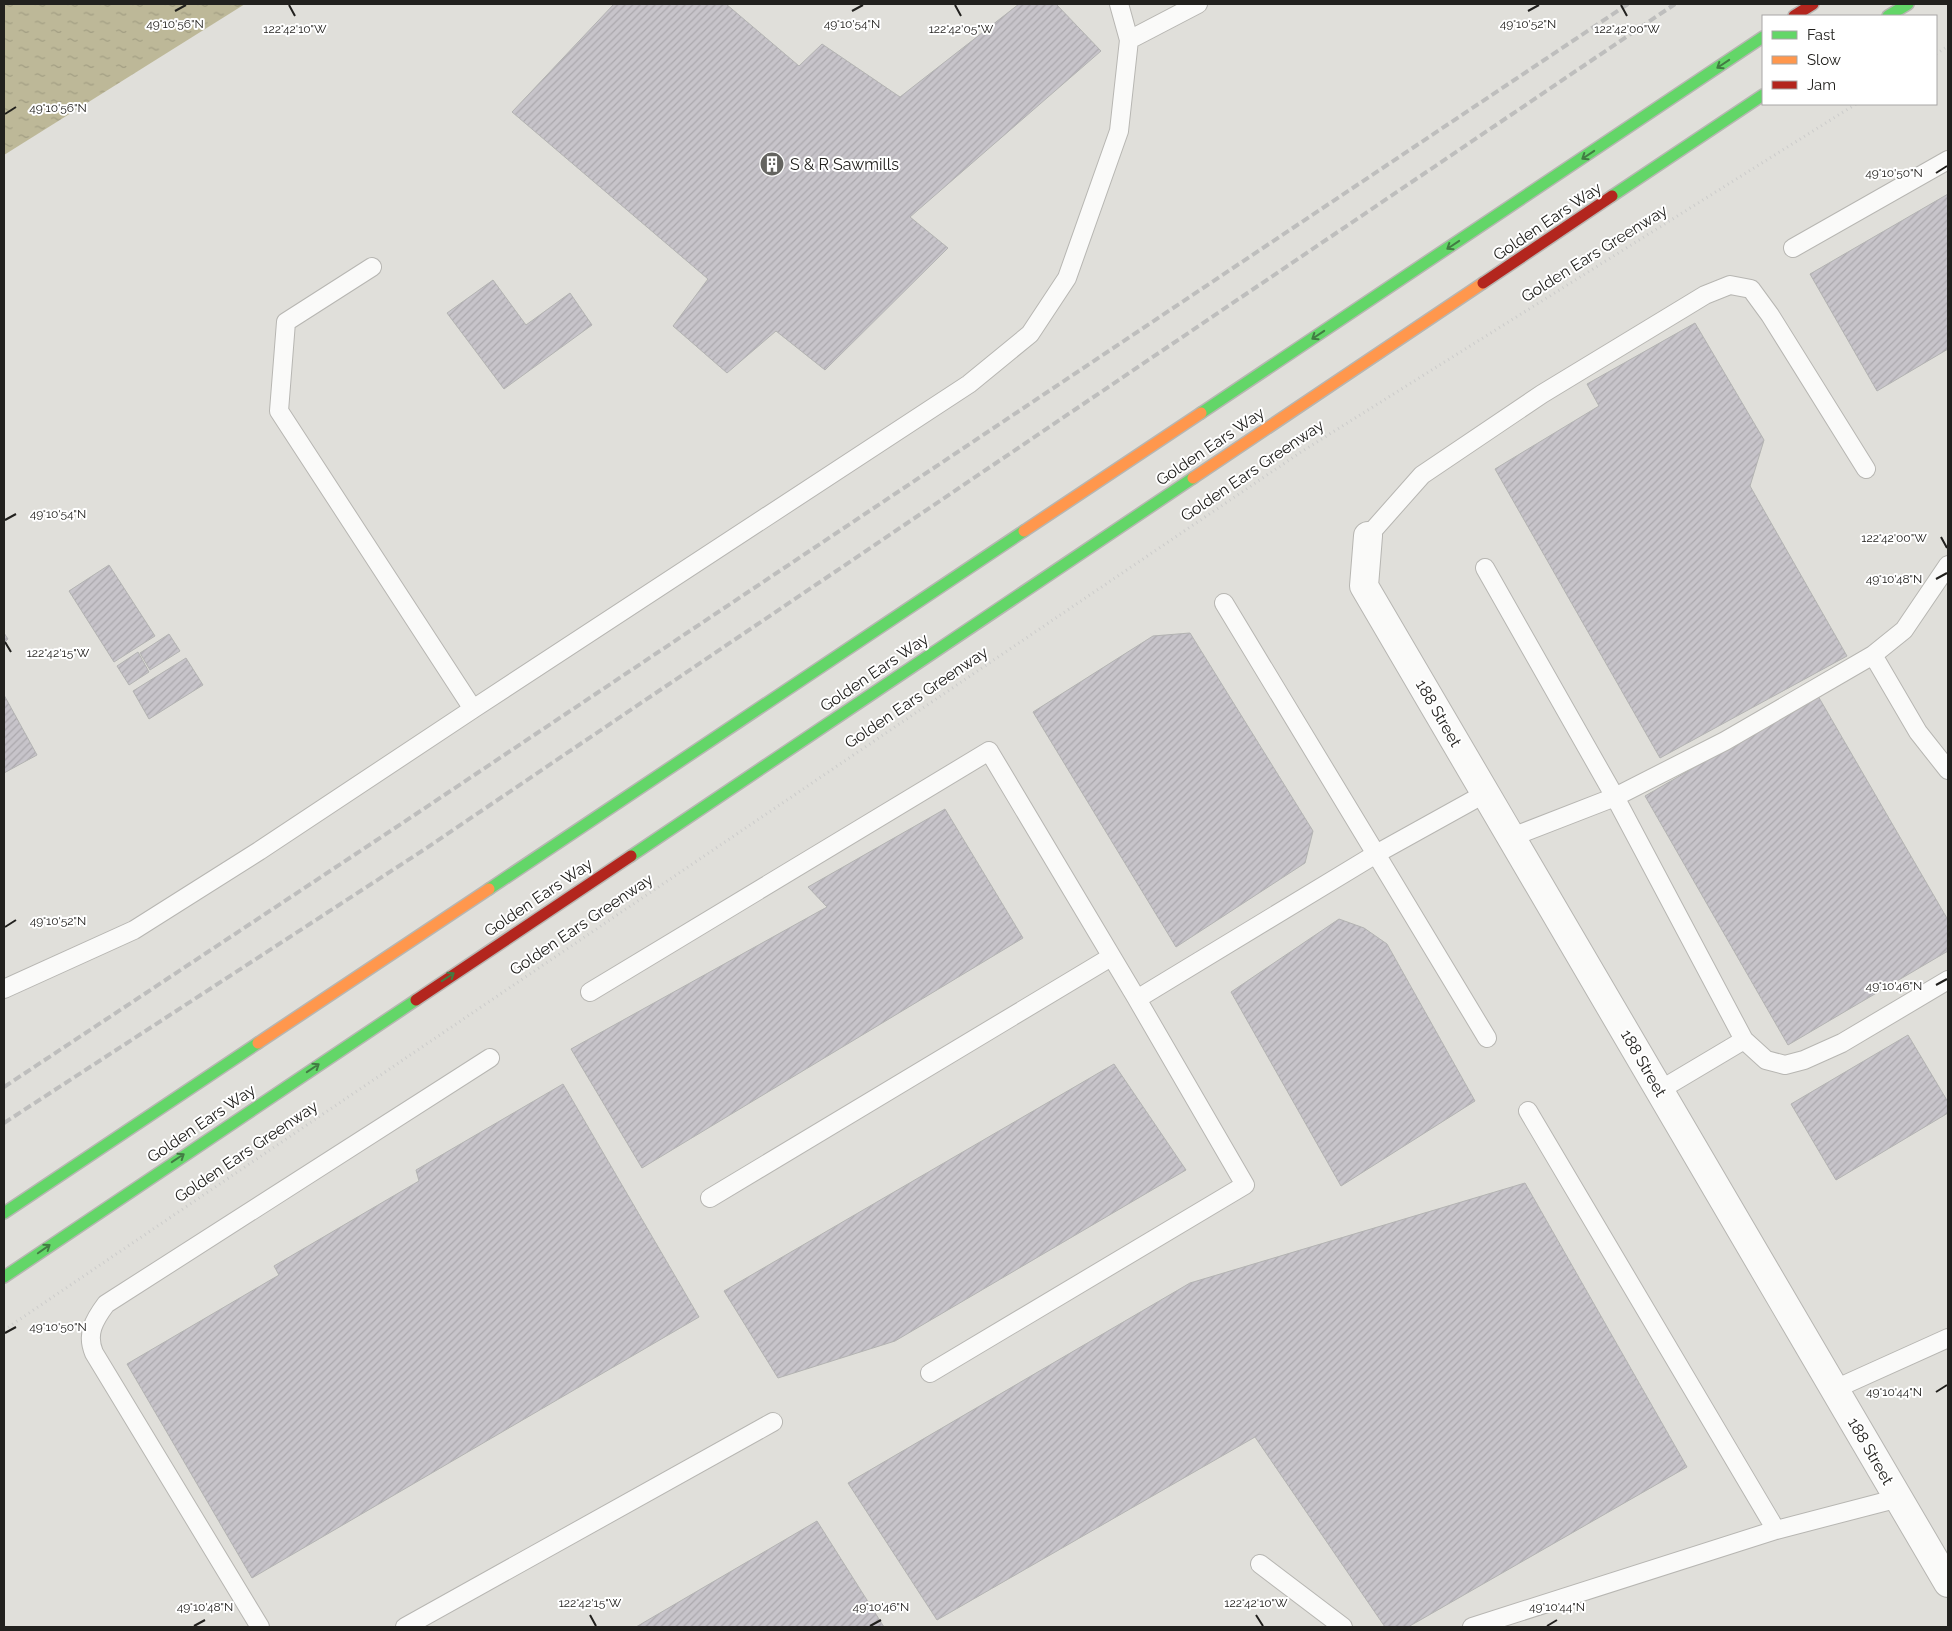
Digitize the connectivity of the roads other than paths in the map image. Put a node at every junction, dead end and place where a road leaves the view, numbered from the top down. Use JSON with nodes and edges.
{"nodes":[{"id":1,"x":1119,"y":4,"type":"edge"},
{"id":2,"x":1198,"y":4,"type":"edge"},
{"id":3,"x":1813,"y":4,"type":"edge"},
{"id":4,"x":1908,"y":4,"type":"edge"},
{"id":5,"x":1796,"y":15,"type":"edge"},
{"id":6,"x":1890,"y":15,"type":"edge"},
{"id":7,"x":1762,"y":38,"type":"edge"},
{"id":8,"x":1129,"y":40,"type":"junction"},
{"id":9,"x":1762,"y":96,"type":"edge"},
{"id":10,"x":1948,"y":160,"type":"edge"},
{"id":11,"x":1793,"y":248,"type":"dead end"},
{"id":12,"x":372,"y":267,"type":"dead end"},
{"id":13,"x":1866,"y":469,"type":"dead end"},
{"id":14,"x":1368,"y":536,"type":"joint"},
{"id":15,"x":1948,"y":565,"type":"edge"},
{"id":16,"x":1485,"y":568,"type":"dead end"},
{"id":17,"x":1224,"y":603,"type":"dead end"},
{"id":18,"x":1873,"y":655,"type":"junction"},
{"id":19,"x":473,"y":709,"type":"junction"},
{"id":20,"x":1948,"y":770,"type":"edge"},
{"id":21,"x":1486,"y":793,"type":"junction"},
{"id":22,"x":1615,"y":797,"type":"junction"},
{"id":23,"x":1512,"y":837,"type":"junction"},
{"id":24,"x":1376,"y":854,"type":"junction"},
{"id":25,"x":1110,"y":958,"type":"junction"},
{"id":26,"x":1948,"y":980,"type":"edge"},
{"id":27,"x":4,"y":989,"type":"edge"},
{"id":28,"x":590,"y":992,"type":"dead end"},
{"id":29,"x":1137,"y":1000,"type":"junction"},
{"id":30,"x":1487,"y":1038,"type":"dead end"},
{"id":31,"x":1744,"y":1040,"type":"junction"},
{"id":32,"x":490,"y":1058,"type":"dead end"},
{"id":33,"x":1660,"y":1090,"type":"junction"},
{"id":34,"x":1528,"y":1111,"type":"dead end"},
{"id":35,"x":710,"y":1198,"type":"dead end"},
{"id":36,"x":4,"y":1213,"type":"edge"},
{"id":37,"x":4,"y":1277,"type":"edge"},
{"id":38,"x":1948,"y":1338,"type":"edge"},
{"id":39,"x":930,"y":1373,"type":"dead end"},
{"id":40,"x":1835,"y":1389,"type":"junction"},
{"id":41,"x":773,"y":1422,"type":"dead end"},
{"id":42,"x":1899,"y":1498,"type":"junction"},
{"id":43,"x":1776,"y":1530,"type":"junction"},
{"id":44,"x":1260,"y":1564,"type":"dead end"},
{"id":45,"x":1948,"y":1583,"type":"edge"},
{"id":46,"x":260,"y":1627,"type":"edge"},
{"id":47,"x":405,"y":1627,"type":"edge"},
{"id":48,"x":1343,"y":1627,"type":"edge"},
{"id":49,"x":1472,"y":1627,"type":"edge"}],
"edges":[{"from":1,"to":8,"type":"lane"},
{"from":2,"to":8,"type":"lane"},
{"from":3,"to":5,"type":"main road"},
{"from":4,"to":6,"type":"main road"},
{"from":7,"to":36,"type":"main road","name":"Golden Ears Way","one_way":true},
{"from":8,"to":19,"type":"lane"},
{"from":37,"to":9,"type":"main road","name":"Golden Ears Way","one_way":true},
{"from":10,"to":11,"type":"lane"},
{"from":12,"to":19,"type":"lane"},
{"from":13,"to":14,"type":"lane"},
{"from":14,"to":21,"type":"street","name":"188 Street"},
{"from":15,"to":18,"type":"lane"},
{"from":16,"to":22,"type":"lane"},
{"from":17,"to":24,"type":"lane"},
{"from":18,"to":20,"type":"lane"},
{"from":18,"to":22,"type":"lane"},
{"from":19,"to":27,"type":"lane"},
{"from":21,"to":23,"type":"street","name":"188 Street"},
{"from":21,"to":24,"type":"lane"},
{"from":22,"to":23,"type":"lane"},
{"from":22,"to":31,"type":"lane"},
{"from":23,"to":33,"type":"street","name":"188 Street"},
{"from":24,"to":29,"type":"lane"},
{"from":24,"to":30,"type":"lane"},
{"from":25,"to":28,"type":"lane"},
{"from":25,"to":29,"type":"lane"},
{"from":25,"to":35,"type":"lane"},
{"from":26,"to":31,"type":"lane"},
{"from":29,"to":39,"type":"lane"},
{"from":31,"to":33,"type":"lane"},
{"from":32,"to":46,"type":"lane"},
{"from":33,"to":40,"type":"street","name":"188 Street"},
{"from":34,"to":43,"type":"lane"},
{"from":38,"to":40,"type":"lane"},
{"from":40,"to":42,"type":"street","name":"188 Street"},
{"from":41,"to":47,"type":"lane"},
{"from":42,"to":43,"type":"lane"},
{"from":42,"to":45,"type":"street","name":"188 Street"},
{"from":43,"to":49,"type":"lane"},
{"from":44,"to":48,"type":"lane"}]}
